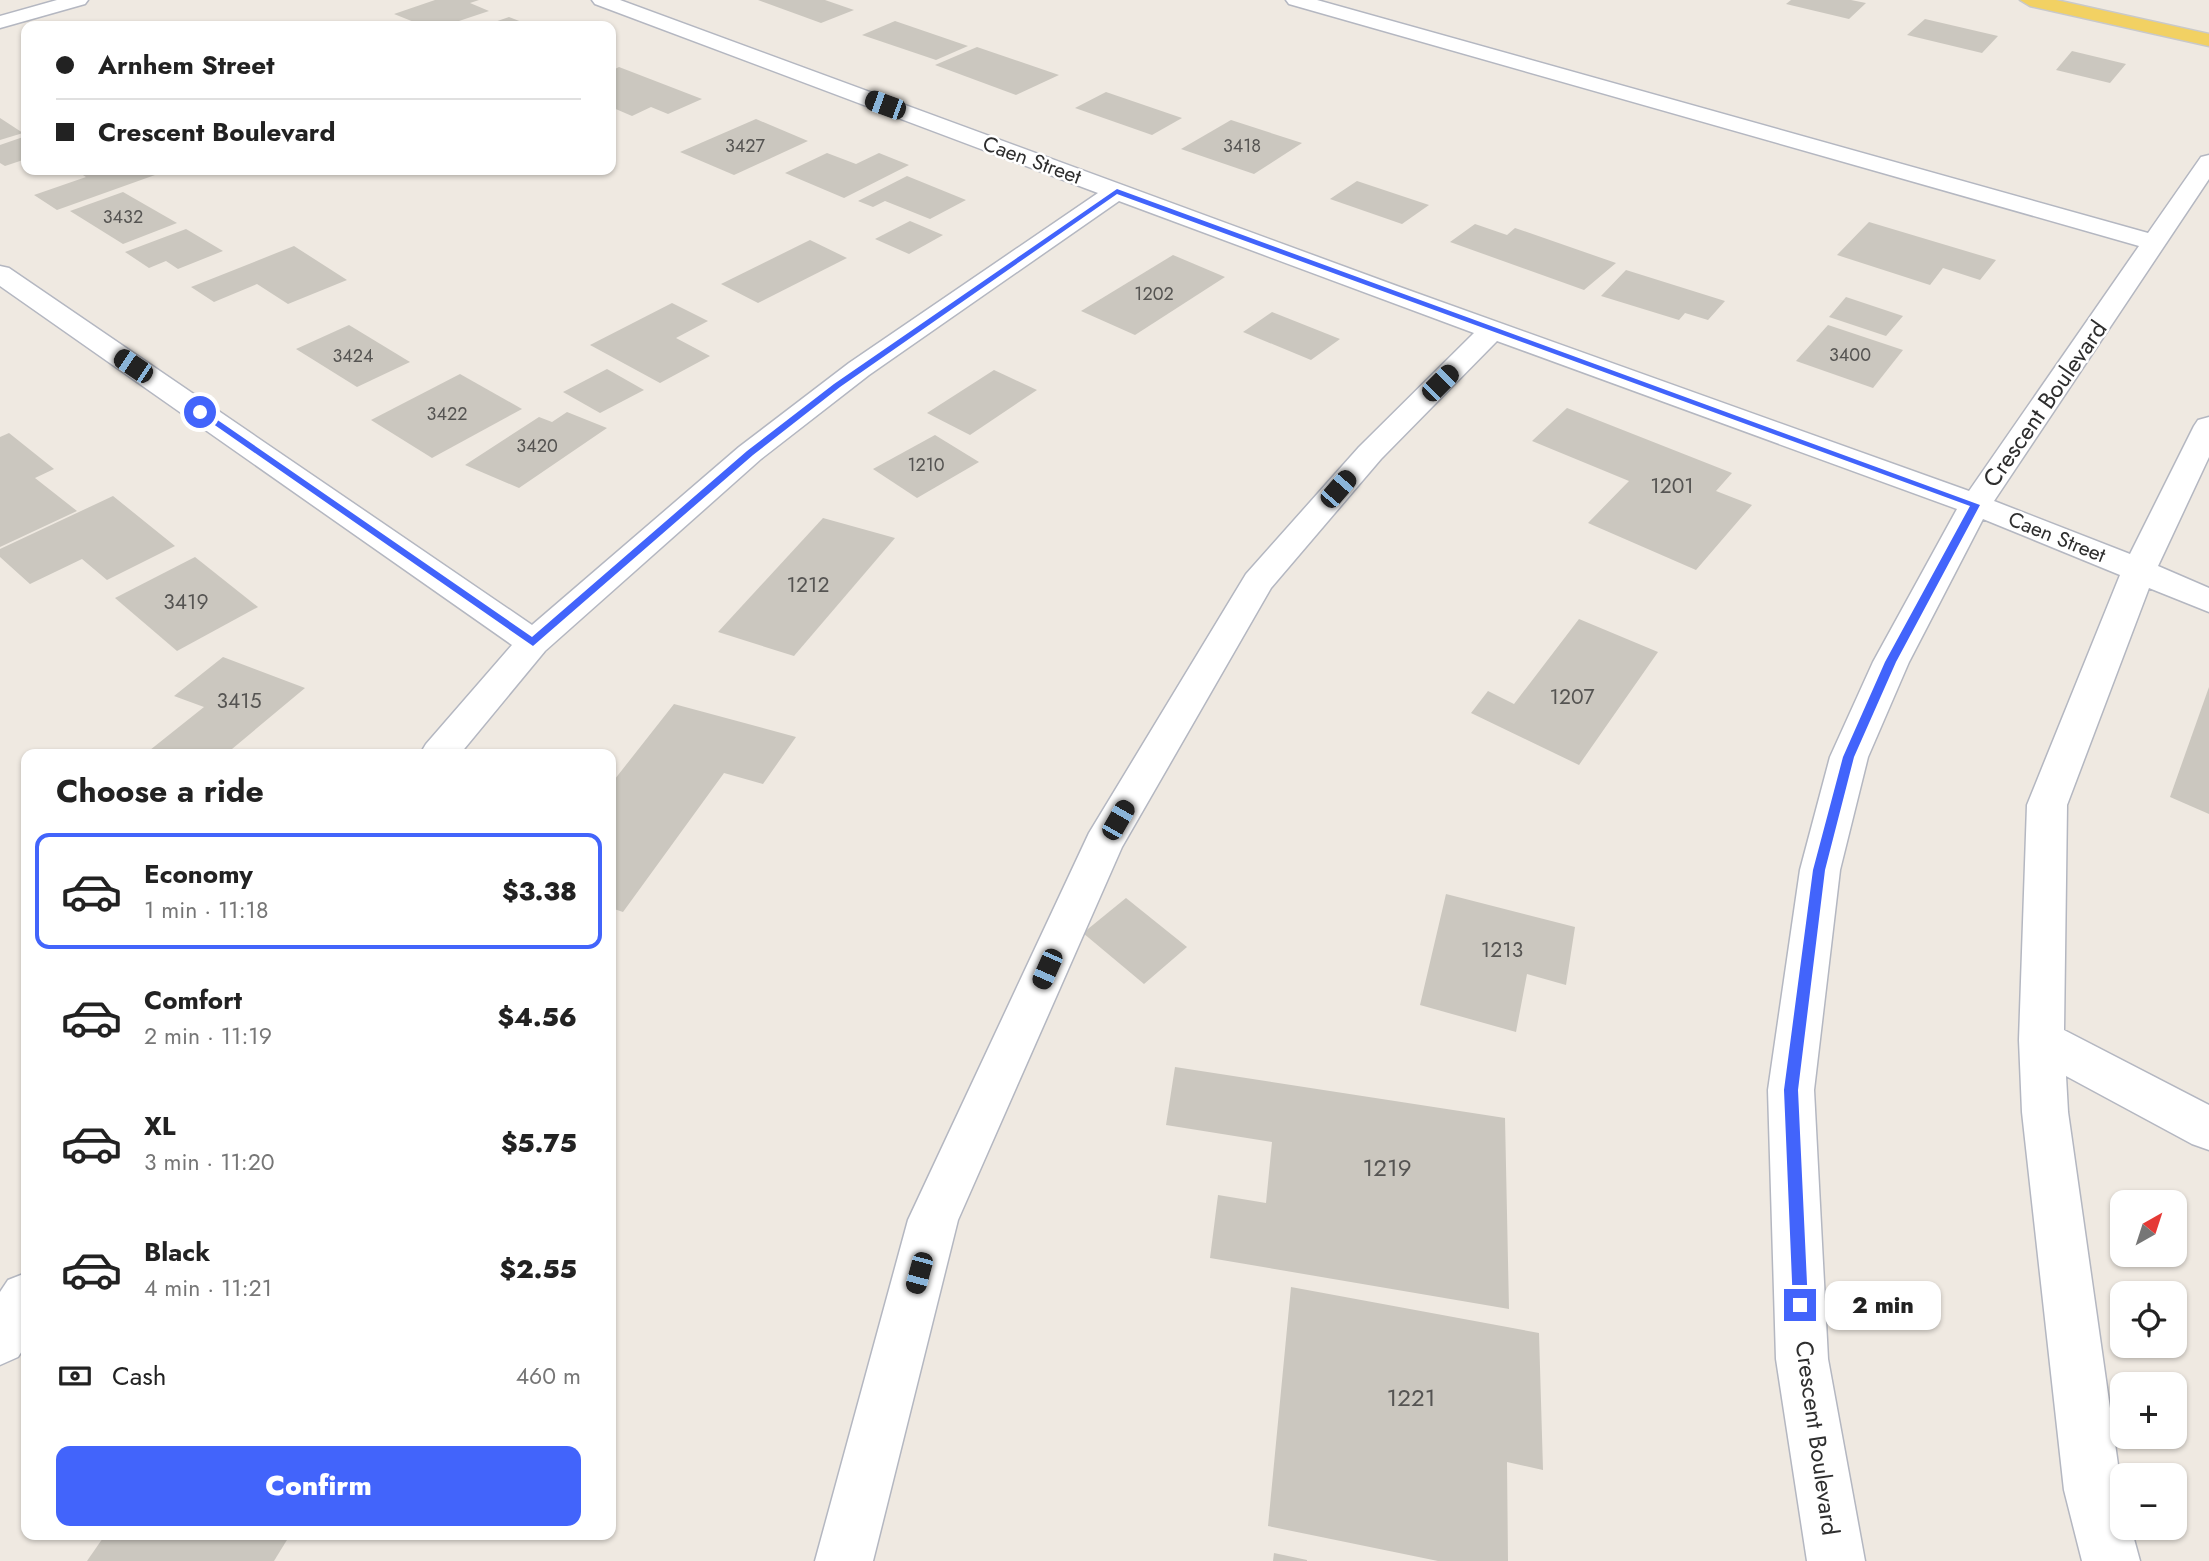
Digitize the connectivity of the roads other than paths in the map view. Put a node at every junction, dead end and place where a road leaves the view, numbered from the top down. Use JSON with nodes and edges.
{"nodes":[{"id":1,"x":78,"y":0,"type":"edge"},
{"id":2,"x":602,"y":0,"type":"edge"},
{"id":3,"x":1296,"y":0,"type":"edge"},
{"id":4,"x":2030,"y":0,"type":"edge"},
{"id":5,"x":0,"y":22,"type":"edge"},
{"id":6,"x":2209,"y":40,"type":"edge"},
{"id":7,"x":2209,"y":162,"type":"edge"},
{"id":8,"x":1117,"y":191,"type":"junction"},
{"id":9,"x":2156,"y":243,"type":"junction"},
{"id":10,"x":0,"y":274,"type":"edge"},
{"id":11,"x":1493,"y":330,"type":"junction"},
{"id":12,"x":2209,"y":426,"type":"edge"},
{"id":13,"x":1975,"y":505,"type":"junction"},
{"id":14,"x":2139,"y":570,"type":"junction"},
{"id":15,"x":2209,"y":601,"type":"edge"},
{"id":16,"x":533,"y":643,"type":"junction"},
{"id":17,"x":443,"y":749,"type":"edge"},
{"id":18,"x":2041,"y":1040,"type":"junction"},
{"id":19,"x":2209,"y":1129,"type":"edge"},
{"id":20,"x":21,"y":1306,"type":"edge"},
{"id":21,"x":0,"y":1339,"type":"edge"},
{"id":22,"x":844,"y":1561,"type":"edge"},
{"id":23,"x":1836,"y":1561,"type":"edge"},
{"id":24,"x":2111,"y":1561,"type":"edge"}],
"edges":[{"from":1,"to":5,"type":"street"},
{"from":2,"to":8,"type":"street","name":"Caen Street"},
{"from":3,"to":9,"type":"street"},
{"from":4,"to":6,"type":"main road"},
{"from":7,"to":9,"type":"street","name":"Crescent Boulevard"},
{"from":8,"to":11,"type":"street","name":"Caen Street"},
{"from":8,"to":16,"type":"street"},
{"from":9,"to":13,"type":"street","name":"Crescent Boulevard"},
{"from":10,"to":16,"type":"street"},
{"from":11,"to":13,"type":"street","name":"Caen Street"},
{"from":11,"to":22,"type":"street"},
{"from":12,"to":14,"type":"street"},
{"from":13,"to":14,"type":"street","name":"Caen Street"},
{"from":13,"to":23,"type":"street","name":"Crescent Boulevard"},
{"from":14,"to":15,"type":"street","name":"Caen Street"},
{"from":14,"to":18,"type":"street"},
{"from":16,"to":17,"type":"street"},
{"from":18,"to":19,"type":"street"},
{"from":18,"to":24,"type":"street"},
{"from":20,"to":21,"type":"street"}]}
